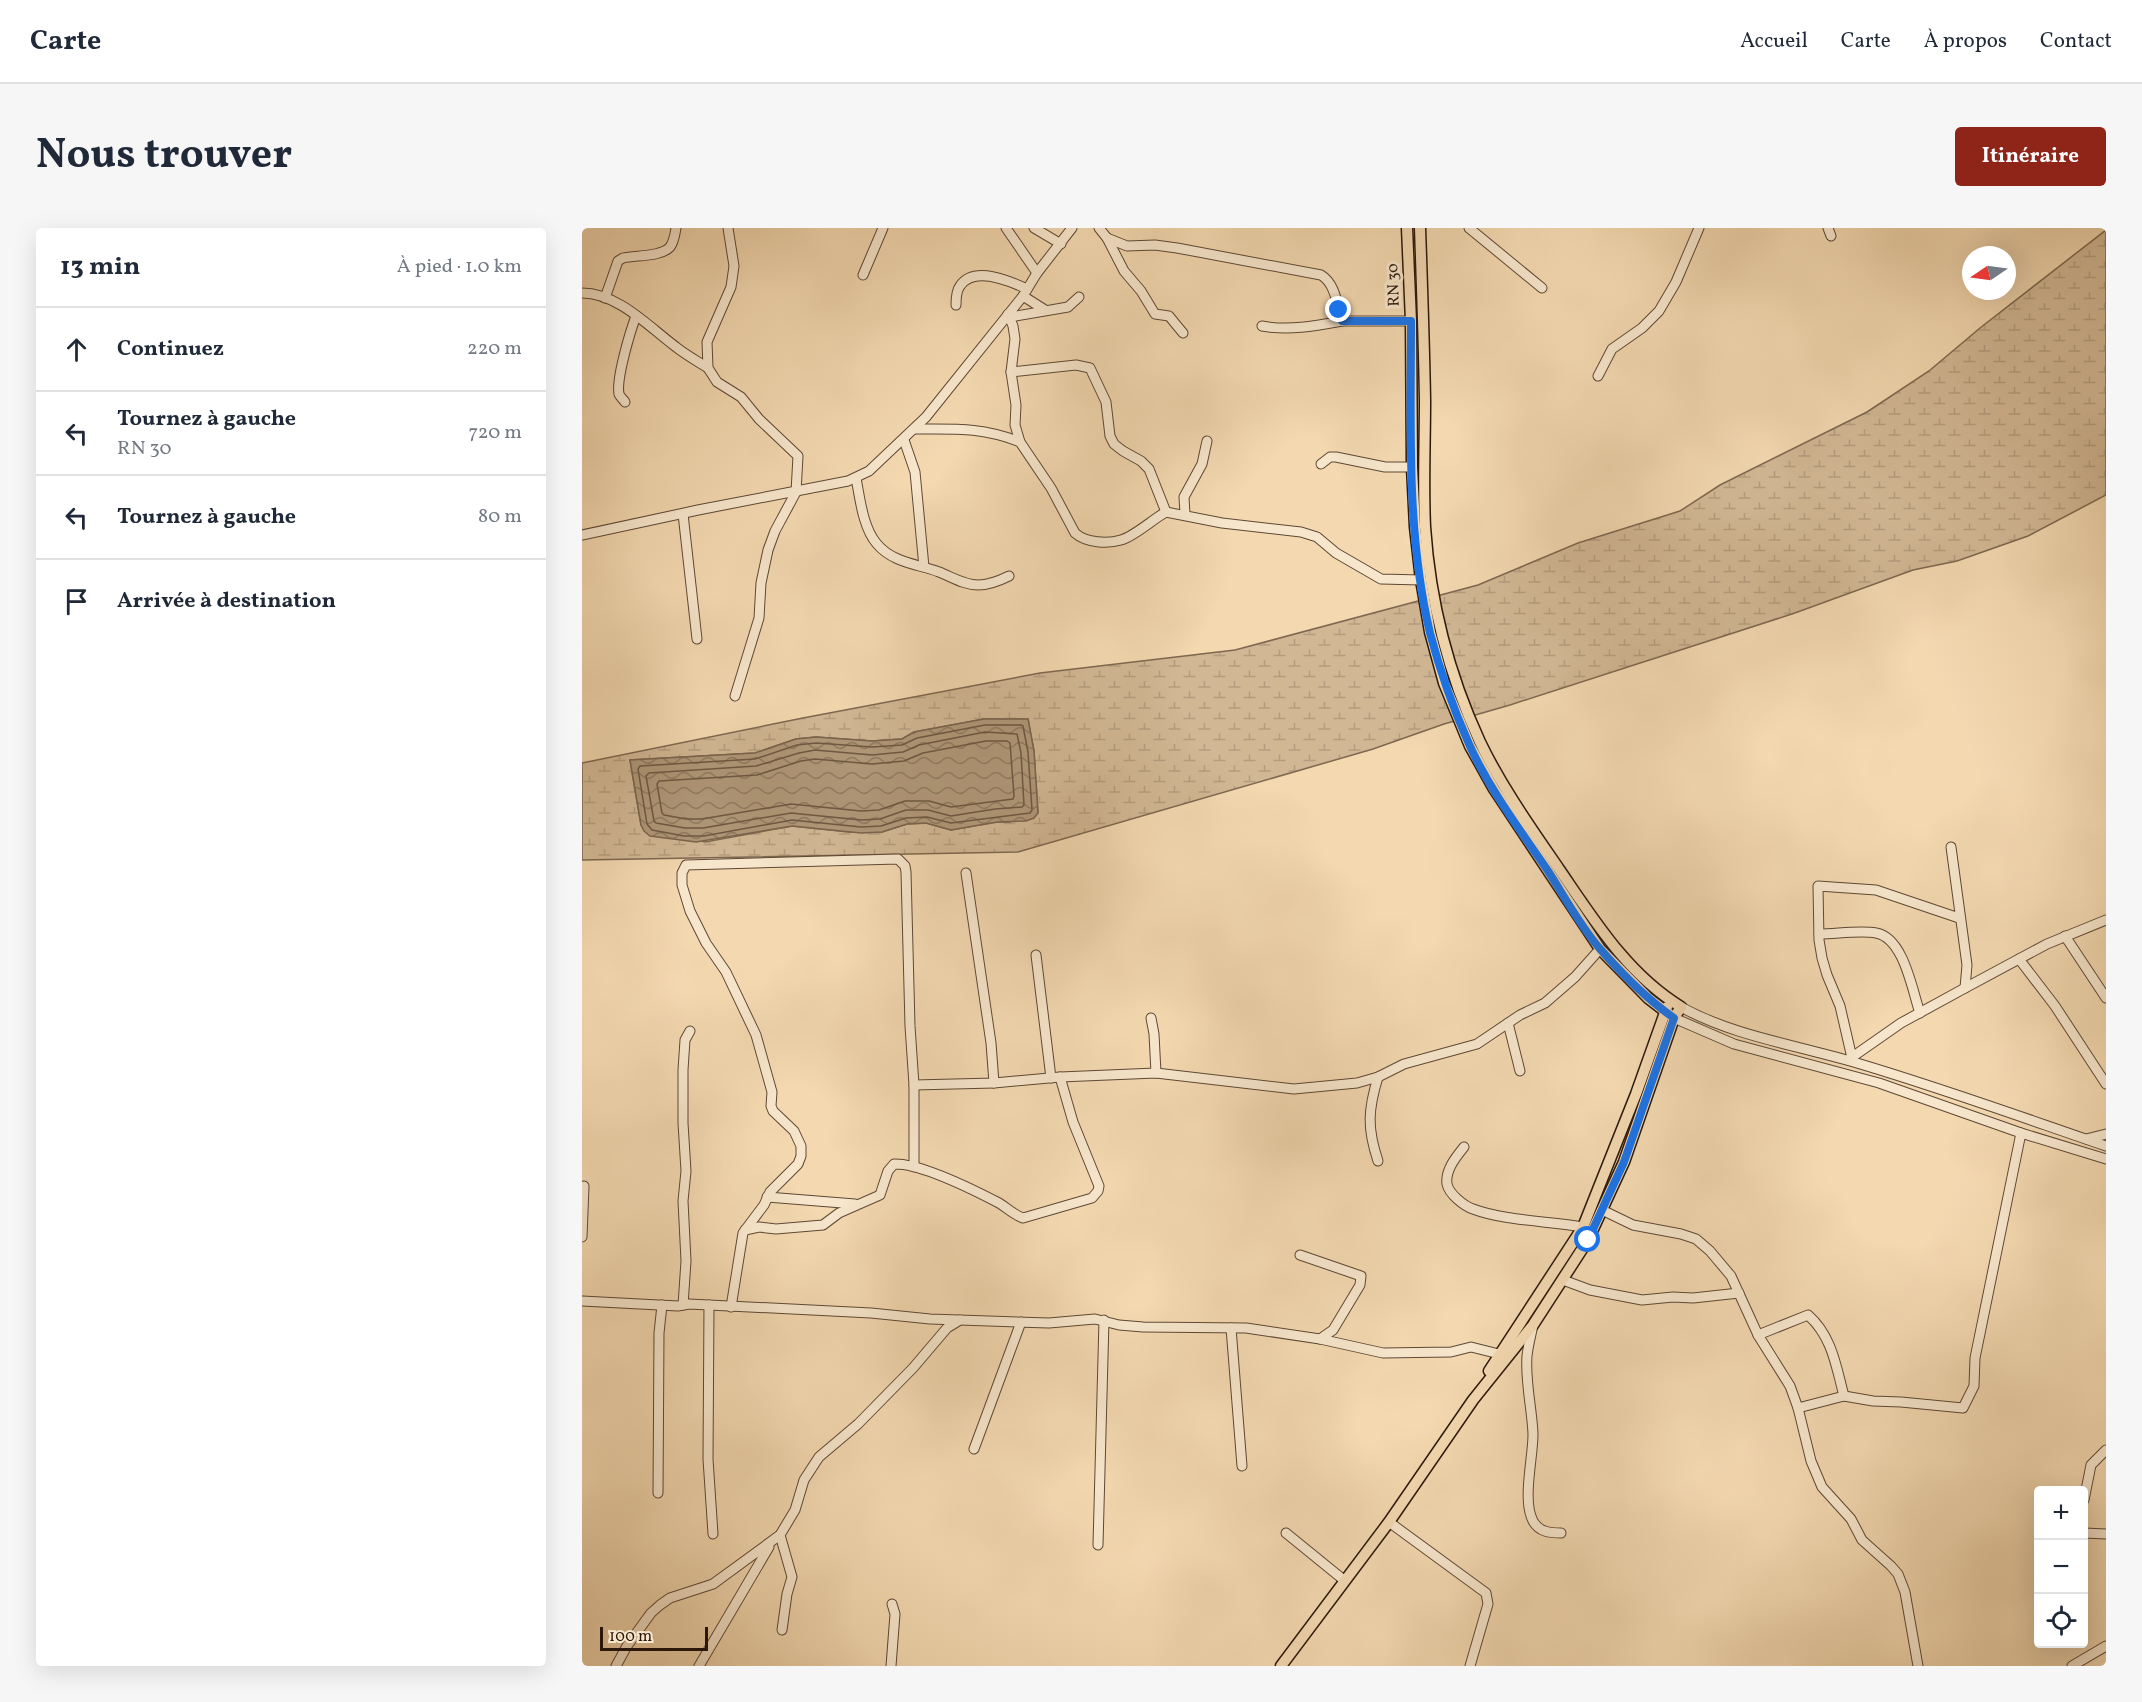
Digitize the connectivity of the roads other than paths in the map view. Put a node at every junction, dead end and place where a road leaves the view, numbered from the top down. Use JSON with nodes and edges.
{"nodes":[{"id":1,"x":676,"y":228,"type":"edge"},
{"id":2,"x":728,"y":228,"type":"edge"},
{"id":3,"x":884,"y":228,"type":"edge"},
{"id":4,"x":1006,"y":228,"type":"edge"},
{"id":5,"x":1034,"y":228,"type":"edge"},
{"id":6,"x":1072,"y":228,"type":"edge"},
{"id":7,"x":1099,"y":228,"type":"edge"},
{"id":8,"x":1407,"y":228,"type":"edge"},
{"id":9,"x":1420,"y":228,"type":"edge"},
{"id":10,"x":1469,"y":228,"type":"edge"},
{"id":11,"x":1699,"y":228,"type":"edge"},
{"id":12,"x":1107,"y":238,"type":"junction"},
{"id":13,"x":1061,"y":244,"type":"junction"},
{"id":14,"x":1037,"y":273,"type":"junction"},
{"id":15,"x":863,"y":275,"type":"dead end"},
{"id":16,"x":1542,"y":288,"type":"dead end"},
{"id":17,"x":582,"y":293,"type":"edge"},
{"id":18,"x":1025,"y":293,"type":"junction"},
{"id":19,"x":1079,"y":297,"type":"dead end"},
{"id":20,"x":604,"y":298,"type":"junction"},
{"id":21,"x":956,"y":305,"type":"dead end"},
{"id":22,"x":1046,"y":310,"type":"junction"},
{"id":23,"x":636,"y":316,"type":"junction"},
{"id":24,"x":1009,"y":316,"type":"junction"},
{"id":25,"x":1342,"y":321,"type":"junction"},
{"id":26,"x":1411,"y":321,"type":"junction"},
{"id":27,"x":1262,"y":326,"type":"dead end"},
{"id":28,"x":1183,"y":333,"type":"dead end"},
{"id":29,"x":708,"y":368,"type":"junction"},
{"id":30,"x":1011,"y":372,"type":"junction"},
{"id":31,"x":1598,"y":376,"type":"dead end"},
{"id":32,"x":625,"y":402,"type":"dead end"},
{"id":33,"x":915,"y":429,"type":"junction"},
{"id":34,"x":904,"y":440,"type":"junction"},
{"id":35,"x":1207,"y":441,"type":"dead end"},
{"id":36,"x":1020,"y":442,"type":"junction"},
{"id":37,"x":1321,"y":464,"type":"dead end"},
{"id":38,"x":1412,"y":467,"type":"junction"},
{"id":39,"x":856,"y":478,"type":"junction"},
{"id":40,"x":796,"y":492,"type":"junction"},
{"id":41,"x":1166,"y":512,"type":"junction"},
{"id":42,"x":683,"y":514,"type":"junction"},
{"id":43,"x":1185,"y":514,"type":"junction"},
{"id":44,"x":582,"y":535,"type":"edge"},
{"id":45,"x":924,"y":567,"type":"junction"},
{"id":46,"x":1009,"y":576,"type":"dead end"},
{"id":47,"x":1421,"y":580,"type":"junction"},
{"id":48,"x":697,"y":639,"type":"dead end"},
{"id":49,"x":735,"y":696,"type":"dead end"},
{"id":50,"x":1951,"y":847,"type":"dead end"},
{"id":51,"x":966,"y":873,"type":"dead end"},
{"id":52,"x":1959,"y":918,"type":"junction"},
{"id":53,"x":2106,"y":920,"type":"edge"},
{"id":54,"x":1819,"y":934,"type":"junction"},
{"id":55,"x":2065,"y":936,"type":"junction"},
{"id":56,"x":1600,"y":949,"type":"junction"},
{"id":57,"x":1036,"y":955,"type":"dead end"},
{"id":58,"x":2019,"y":959,"type":"junction"},
{"id":59,"x":1965,"y":988,"type":"junction"},
{"id":60,"x":2106,"y":998,"type":"edge"},
{"id":61,"x":1670,"y":1000,"type":"junction"},
{"id":62,"x":1681,"y":1007,"type":"junction"},
{"id":63,"x":1665,"y":1011,"type":"junction"},
{"id":64,"x":1920,"y":1013,"type":"junction"},
{"id":65,"x":1151,"y":1018,"type":"dead end"},
{"id":66,"x":1674,"y":1018,"type":"junction"},
{"id":67,"x":1508,"y":1023,"type":"junction"},
{"id":68,"x":690,"y":1031,"type":"dead end"},
{"id":69,"x":1850,"y":1059,"type":"junction"},
{"id":70,"x":1520,"y":1071,"type":"dead end"},
{"id":71,"x":1156,"y":1073,"type":"junction"},
{"id":72,"x":1055,"y":1077,"type":"junction"},
{"id":73,"x":1378,"y":1077,"type":"junction"},
{"id":74,"x":994,"y":1083,"type":"junction"},
{"id":75,"x":2106,"y":1084,"type":"edge"},
{"id":76,"x":914,"y":1085,"type":"junction"},
{"id":77,"x":2020,"y":1133,"type":"junction"},
{"id":78,"x":2106,"y":1134,"type":"edge"},
{"id":79,"x":2086,"y":1139,"type":"junction"},
{"id":80,"x":2106,"y":1146,"type":"edge"},
{"id":81,"x":1464,"y":1147,"type":"dead end"},
{"id":82,"x":2106,"y":1159,"type":"edge"},
{"id":83,"x":1378,"y":1161,"type":"dead end"},
{"id":84,"x":914,"y":1166,"type":"junction"},
{"id":85,"x":584,"y":1186,"type":"dead end"},
{"id":86,"x":767,"y":1197,"type":"junction"},
{"id":87,"x":856,"y":1204,"type":"junction"},
{"id":88,"x":1602,"y":1210,"type":"junction"},
{"id":89,"x":1583,"y":1227,"type":"junction"},
{"id":90,"x":745,"y":1230,"type":"junction"},
{"id":91,"x":582,"y":1237,"type":"edge"},
{"id":92,"x":1300,"y":1255,"type":"dead end"},
{"id":93,"x":1563,"y":1280,"type":"junction"},
{"id":94,"x":1739,"y":1293,"type":"junction"},
{"id":95,"x":582,"y":1295,"type":"edge"},
{"id":96,"x":582,"y":1301,"type":"edge"},
{"id":97,"x":662,"y":1305,"type":"junction"},
{"id":98,"x":683,"y":1305,"type":"junction"},
{"id":99,"x":709,"y":1305,"type":"junction"},
{"id":100,"x":731,"y":1307,"type":"junction"},
{"id":101,"x":960,"y":1320,"type":"junction"},
{"id":102,"x":1104,"y":1320,"type":"junction"},
{"id":103,"x":1021,"y":1322,"type":"junction"},
{"id":104,"x":1533,"y":1324,"type":"junction"},
{"id":105,"x":1231,"y":1329,"type":"junction"},
{"id":106,"x":1333,"y":1330,"type":"junction"},
{"id":107,"x":1758,"y":1335,"type":"junction"},
{"id":108,"x":1320,"y":1339,"type":"junction"},
{"id":109,"x":1339,"y":1344,"type":"junction"},
{"id":110,"x":1499,"y":1354,"type":"junction"},
{"id":111,"x":1844,"y":1396,"type":"junction"},
{"id":112,"x":1473,"y":1400,"type":"junction"},
{"id":113,"x":1798,"y":1408,"type":"junction"},
{"id":114,"x":974,"y":1449,"type":"dead end"},
{"id":115,"x":2106,"y":1450,"type":"edge"},
{"id":116,"x":1242,"y":1466,"type":"dead end"},
{"id":117,"x":2087,"y":1486,"type":"edge"},
{"id":118,"x":658,"y":1493,"type":"dead end"},
{"id":119,"x":1389,"y":1522,"type":"junction"},
{"id":120,"x":1286,"y":1533,"type":"dead end"},
{"id":121,"x":1561,"y":1533,"type":"dead end"},
{"id":122,"x":2088,"y":1533,"type":"edge"},
{"id":123,"x":713,"y":1534,"type":"dead end"},
{"id":124,"x":2106,"y":1534,"type":"edge"},
{"id":125,"x":780,"y":1535,"type":"junction"},
{"id":126,"x":772,"y":1542,"type":"junction"},
{"id":127,"x":1098,"y":1545,"type":"dead end"},
{"id":128,"x":1345,"y":1581,"type":"junction"},
{"id":129,"x":892,"y":1604,"type":"dead end"},
{"id":130,"x":782,"y":1630,"type":"dead end"},
{"id":131,"x":2106,"y":1646,"type":"edge"},
{"id":132,"x":616,"y":1666,"type":"edge"},
{"id":133,"x":699,"y":1666,"type":"edge"},
{"id":134,"x":891,"y":1666,"type":"edge"},
{"id":135,"x":1281,"y":1666,"type":"edge"},
{"id":136,"x":1470,"y":1666,"type":"edge"},
{"id":137,"x":1918,"y":1666,"type":"edge"},
{"id":138,"x":2072,"y":1666,"type":"edge"}],
"edges":[{"from":1,"to":20,"type":"street"},
{"from":2,"to":29,"type":"street"},
{"from":3,"to":15,"type":"street"},
{"from":4,"to":14,"type":"street"},
{"from":5,"to":13,"type":"street"},
{"from":6,"to":13,"type":"street"},
{"from":7,"to":12,"type":"street"},
{"from":8,"to":26,"type":"main road","name":"RN 30","number":"RN 30"},
{"from":9,"to":61,"type":"main road","number":"RN 30"},
{"from":10,"to":16,"type":"street"},
{"from":11,"to":31,"type":"street"},
{"from":12,"to":25,"type":"street"},
{"from":12,"to":28,"type":"street"},
{"from":13,"to":14,"type":"street"},
{"from":14,"to":18,"type":"street"},
{"from":17,"to":20,"type":"street"},
{"from":18,"to":21,"type":"street"},
{"from":18,"to":22,"type":"street"},
{"from":18,"to":24,"type":"street"},
{"from":19,"to":22,"type":"street"},
{"from":20,"to":23,"type":"street"},
{"from":22,"to":24,"type":"street"},
{"from":23,"to":29,"type":"street"},
{"from":23,"to":32,"type":"street"},
{"from":24,"to":30,"type":"street"},
{"from":24,"to":33,"type":"street"},
{"from":25,"to":26,"type":"street"},
{"from":25,"to":27,"type":"street"},
{"from":26,"to":38,"type":"main road","name":"RN 30","number":"RN 30"},
{"from":29,"to":40,"type":"street"},
{"from":30,"to":36,"type":"street"},
{"from":30,"to":41,"type":"street"},
{"from":33,"to":34,"type":"street"},
{"from":33,"to":36,"type":"street"},
{"from":34,"to":39,"type":"street"},
{"from":34,"to":45,"type":"street"},
{"from":35,"to":43,"type":"street"},
{"from":36,"to":41,"type":"street"},
{"from":37,"to":38,"type":"street"},
{"from":38,"to":47,"type":"main road","name":"RN 30","number":"RN 30"},
{"from":39,"to":40,"type":"street"},
{"from":39,"to":45,"type":"street"},
{"from":40,"to":42,"type":"street"},
{"from":40,"to":49,"type":"street"},
{"from":41,"to":43,"type":"street"},
{"from":42,"to":44,"type":"street"},
{"from":42,"to":48,"type":"street"},
{"from":43,"to":47,"type":"street"},
{"from":45,"to":46,"type":"street"},
{"from":47,"to":56,"type":"main road","name":"RN 30","number":"RN 30"},
{"from":50,"to":52,"type":"street"},
{"from":51,"to":74,"type":"street"},
{"from":52,"to":54,"type":"street"},
{"from":52,"to":59,"type":"street"},
{"from":53,"to":55,"type":"street"},
{"from":54,"to":64,"type":"street"},
{"from":54,"to":69,"type":"street"},
{"from":55,"to":58,"type":"street"},
{"from":55,"to":60,"type":"street"},
{"from":56,"to":63,"type":"main road","name":"RN 30","number":"RN 30"},
{"from":56,"to":67,"type":"street"},
{"from":57,"to":72,"type":"street"},
{"from":58,"to":59,"type":"street"},
{"from":58,"to":75,"type":"street"},
{"from":59,"to":64,"type":"street"},
{"from":61,"to":62,"type":"main road","number":"RN 30"},
{"from":61,"to":63,"type":"main road"},
{"from":62,"to":66,"type":"main road"},
{"from":62,"to":69,"type":"street"},
{"from":63,"to":66,"type":"main road","name":"RN 30","number":"RN 30"},
{"from":63,"to":89,"type":"main road"},
{"from":64,"to":69,"type":"street"},
{"from":65,"to":71,"type":"street"},
{"from":66,"to":77,"type":"street"},
{"from":66,"to":88,"type":"main road"},
{"from":67,"to":70,"type":"street"},
{"from":67,"to":73,"type":"street"},
{"from":68,"to":98,"type":"street"},
{"from":69,"to":79,"type":"street"},
{"from":71,"to":72,"type":"street"},
{"from":71,"to":73,"type":"street"},
{"from":72,"to":74,"type":"street"},
{"from":72,"to":84,"type":"street"},
{"from":73,"to":83,"type":"street"},
{"from":74,"to":76,"type":"street"},
{"from":76,"to":84,"type":"street"},
{"from":76,"to":86,"type":"street"},
{"from":77,"to":82,"type":"street"},
{"from":77,"to":111,"type":"street"},
{"from":78,"to":79,"type":"street"},
{"from":79,"to":80,"type":"street"},
{"from":81,"to":89,"type":"street"},
{"from":84,"to":87,"type":"street"},
{"from":85,"to":91,"type":"street"},
{"from":86,"to":87,"type":"street"},
{"from":86,"to":90,"type":"street"},
{"from":87,"to":90,"type":"street"},
{"from":88,"to":93,"type":"main road"},
{"from":88,"to":94,"type":"street"},
{"from":89,"to":110,"type":"main road"},
{"from":90,"to":100,"type":"street"},
{"from":92,"to":106,"type":"street"},
{"from":93,"to":94,"type":"street"},
{"from":93,"to":104,"type":"main road"},
{"from":94,"to":107,"type":"street"},
{"from":95,"to":96,"type":"street"},
{"from":96,"to":97,"type":"street"},
{"from":97,"to":98,"type":"street"},
{"from":97,"to":118,"type":"street"},
{"from":98,"to":99,"type":"street"},
{"from":99,"to":100,"type":"street"},
{"from":99,"to":123,"type":"street"},
{"from":100,"to":101,"type":"street"},
{"from":101,"to":103,"type":"street"},
{"from":101,"to":125,"type":"street"},
{"from":102,"to":103,"type":"street"},
{"from":102,"to":105,"type":"street"},
{"from":102,"to":127,"type":"street"},
{"from":103,"to":114,"type":"street"},
{"from":104,"to":112,"type":"main road"},
{"from":104,"to":121,"type":"street"},
{"from":105,"to":108,"type":"street"},
{"from":105,"to":116,"type":"street"},
{"from":106,"to":108,"type":"street"},
{"from":106,"to":109,"type":"street"},
{"from":107,"to":111,"type":"street"},
{"from":107,"to":113,"type":"street"},
{"from":108,"to":109,"type":"street"},
{"from":109,"to":110,"type":"street"},
{"from":110,"to":112,"type":"main road"},
{"from":111,"to":113,"type":"street"},
{"from":112,"to":119,"type":"main road"},
{"from":113,"to":137,"type":"street"},
{"from":115,"to":117,"type":"street"},
{"from":119,"to":128,"type":"main road"},
{"from":119,"to":136,"type":"street"},
{"from":120,"to":128,"type":"street"},
{"from":122,"to":124,"type":"street"},
{"from":125,"to":126,"type":"street"},
{"from":125,"to":130,"type":"street"},
{"from":126,"to":132,"type":"street"},
{"from":126,"to":133,"type":"street"},
{"from":128,"to":135,"type":"main road"},
{"from":129,"to":134,"type":"street"},
{"from":131,"to":138,"type":"street"}]}
